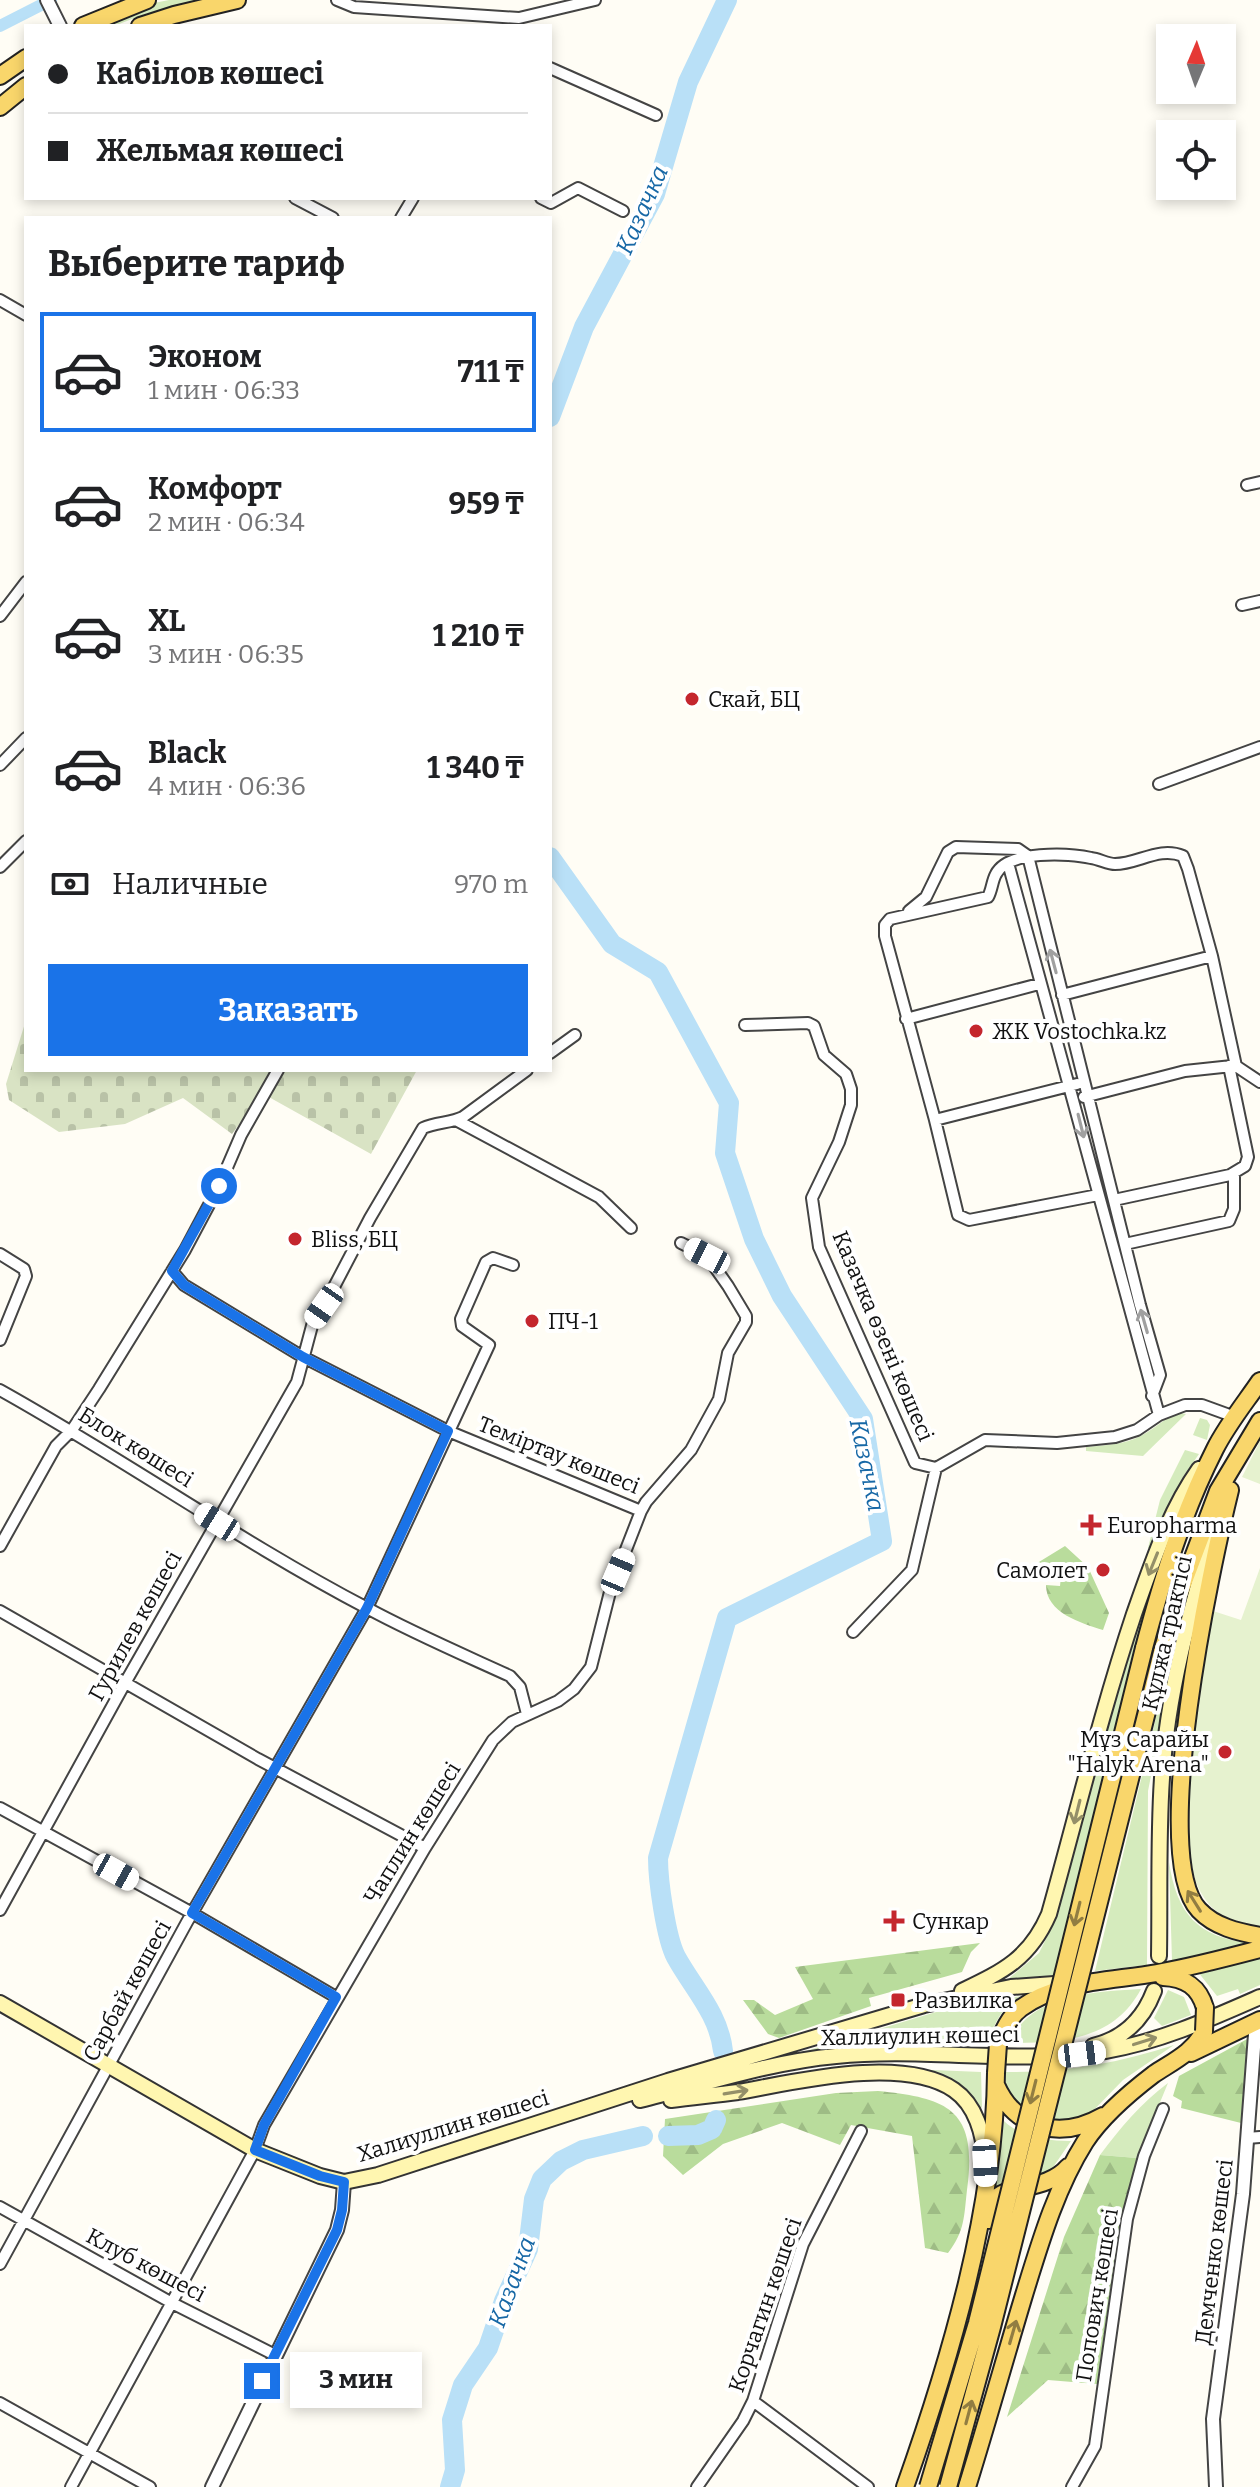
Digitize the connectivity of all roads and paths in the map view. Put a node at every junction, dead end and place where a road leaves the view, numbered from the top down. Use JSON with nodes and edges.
{"nodes":[{"id":1,"x":47,"y":0,"type":"edge"},
{"id":2,"x":147,"y":0,"type":"edge"},
{"id":3,"x":237,"y":0,"type":"edge"},
{"id":4,"x":337,"y":0,"type":"edge"},
{"id":5,"x":595,"y":0,"type":"edge"},
{"id":6,"x":506,"y":22,"type":"edge"},
{"id":7,"x":59,"y":23,"type":"edge"},
{"id":8,"x":88,"y":24,"type":"edge"},
{"id":9,"x":146,"y":24,"type":"edge"},
{"id":10,"x":24,"y":59,"type":"edge"},
{"id":11,"x":552,"y":69,"type":"edge"},
{"id":12,"x":0,"y":76,"type":"edge"},
{"id":13,"x":24,"y":88,"type":"edge"},
{"id":14,"x":0,"y":107,"type":"edge"},
{"id":15,"x":656,"y":115,"type":"dead end"},
{"id":16,"x":299,"y":200,"type":"edge"},
{"id":17,"x":545,"y":200,"type":"edge"},
{"id":18,"x":623,"y":211,"type":"dead end"},
{"id":19,"x":329,"y":216,"type":"edge"},
{"id":20,"x":1,"y":305,"type":"edge"},
{"id":21,"x":24,"y":314,"type":"edge"},
{"id":22,"x":1260,"y":482,"type":"edge"},
{"id":23,"x":1247,"y":485,"type":"dead end"},
{"id":24,"x":24,"y":585,"type":"edge"},
{"id":25,"x":1260,"y":601,"type":"edge"},
{"id":26,"x":1242,"y":605,"type":"dead end"},
{"id":27,"x":0,"y":616,"type":"edge"},
{"id":28,"x":24,"y":740,"type":"edge"},
{"id":29,"x":1260,"y":747,"type":"edge"},
{"id":30,"x":0,"y":765,"type":"edge"},
{"id":31,"x":1159,"y":784,"type":"dead end"},
{"id":32,"x":24,"y":843,"type":"edge"},
{"id":33,"x":1028,"y":856,"type":"junction"},
{"id":34,"x":1008,"y":863,"type":"junction"},
{"id":35,"x":0,"y":867,"type":"edge"},
{"id":36,"x":905,"y":914,"type":"junction"},
{"id":37,"x":1212,"y":956,"type":"junction"},
{"id":38,"x":1039,"y":984,"type":"junction"},
{"id":39,"x":1062,"y":995,"type":"junction"},
{"id":40,"x":906,"y":1019,"type":"junction"},
{"id":41,"x":745,"y":1025,"type":"dead end"},
{"id":42,"x":575,"y":1035,"type":"dead end"},
{"id":43,"x":552,"y":1052,"type":"edge"},
{"id":44,"x":1232,"y":1066,"type":"junction"},
{"id":45,"x":277,"y":1072,"type":"edge"},
{"id":46,"x":524,"y":1072,"type":"edge"},
{"id":47,"x":1085,"y":1082,"type":"junction"},
{"id":48,"x":1260,"y":1082,"type":"edge"},
{"id":49,"x":1071,"y":1085,"type":"junction"},
{"id":50,"x":1089,"y":1096,"type":"junction"},
{"id":51,"x":1075,"y":1100,"type":"junction"},
{"id":52,"x":456,"y":1120,"type":"junction"},
{"id":53,"x":935,"y":1120,"type":"junction"},
{"id":54,"x":1234,"y":1173,"type":"junction"},
{"id":55,"x":1098,"y":1195,"type":"junction"},
{"id":56,"x":1114,"y":1200,"type":"junction"},
{"id":57,"x":631,"y":1228,"type":"dead end"},
{"id":58,"x":681,"y":1243,"type":"dead end"},
{"id":59,"x":1125,"y":1244,"type":"junction"},
{"id":60,"x":0,"y":1254,"type":"edge"},
{"id":61,"x":513,"y":1265,"type":"dead end"},
{"id":62,"x":172,"y":1271,"type":"junction"},
{"id":63,"x":0,"y":1340,"type":"edge"},
{"id":64,"x":303,"y":1357,"type":"junction"},
{"id":65,"x":1260,"y":1381,"type":"edge"},
{"id":66,"x":0,"y":1390,"type":"edge"},
{"id":67,"x":1152,"y":1396,"type":"junction"},
{"id":68,"x":1159,"y":1415,"type":"junction"},
{"id":69,"x":1235,"y":1417,"type":"junction"},
{"id":70,"x":1259,"y":1423,"type":"edge"},
{"id":71,"x":72,"y":1430,"type":"junction"},
{"id":72,"x":448,"y":1431,"type":"junction"},
{"id":73,"x":1216,"y":1447,"type":"junction"},
{"id":74,"x":936,"y":1468,"type":"junction"},
{"id":75,"x":1230,"y":1490,"type":"junction"},
{"id":76,"x":641,"y":1511,"type":"junction"},
{"id":77,"x":217,"y":1522,"type":"junction"},
{"id":78,"x":0,"y":1546,"type":"edge"},
{"id":79,"x":367,"y":1608,"type":"junction"},
{"id":80,"x":0,"y":1611,"type":"edge"},
{"id":81,"x":853,"y":1632,"type":"dead end"},
{"id":82,"x":125,"y":1683,"type":"junction"},
{"id":83,"x":527,"y":1714,"type":"junction"},
{"id":84,"x":275,"y":1768,"type":"junction"},
{"id":85,"x":0,"y":1808,"type":"edge"},
{"id":86,"x":44,"y":1832,"type":"junction"},
{"id":87,"x":425,"y":1848,"type":"junction"},
{"id":88,"x":0,"y":1910,"type":"edge"},
{"id":89,"x":192,"y":1913,"type":"junction"},
{"id":90,"x":1260,"y":1936,"type":"edge"},
{"id":91,"x":1260,"y":1949,"type":"edge"},
{"id":92,"x":1159,"y":1956,"type":"dead end"},
{"id":93,"x":1140,"y":1976,"type":"junction"},
{"id":94,"x":1092,"y":1982,"type":"junction"},
{"id":95,"x":1154,"y":1991,"type":"dead end"},
{"id":96,"x":336,"y":1997,"type":"junction"},
{"id":97,"x":1260,"y":1997,"type":"edge"},
{"id":98,"x":0,"y":2003,"type":"edge"},
{"id":99,"x":924,"y":2005,"type":"junction"},
{"id":100,"x":1258,"y":2020,"type":"edge"},
{"id":101,"x":764,"y":2053,"type":"joint"},
{"id":102,"x":1013,"y":2057,"type":"junction"},
{"id":103,"x":1179,"y":2059,"type":"junction"},
{"id":104,"x":110,"y":2065,"type":"junction"},
{"id":105,"x":996,"y":2078,"type":"junction"},
{"id":106,"x":614,"y":2106,"type":"junction"},
{"id":107,"x":1163,"y":2109,"type":"dead end"},
{"id":108,"x":1110,"y":2112,"type":"junction"},
{"id":109,"x":530,"y":2125,"type":"junction"},
{"id":110,"x":861,"y":2131,"type":"dead end"},
{"id":111,"x":1254,"y":2138,"type":"edge"},
{"id":112,"x":255,"y":2150,"type":"junction"},
{"id":113,"x":1077,"y":2156,"type":"junction"},
{"id":114,"x":985,"y":2180,"type":"junction"},
{"id":115,"x":344,"y":2182,"type":"junction"},
{"id":116,"x":0,"y":2207,"type":"edge"},
{"id":117,"x":24,"y":2221,"type":"junction"},
{"id":118,"x":0,"y":2264,"type":"edge"},
{"id":119,"x":172,"y":2303,"type":"junction"},
{"id":120,"x":275,"y":2355,"type":"junction"},
{"id":121,"x":753,"y":2401,"type":"junction"},
{"id":122,"x":0,"y":2403,"type":"edge"},
{"id":123,"x":90,"y":2453,"type":"junction"},
{"id":124,"x":71,"y":2487,"type":"edge"},
{"id":125,"x":150,"y":2487,"type":"edge"},
{"id":126,"x":212,"y":2487,"type":"edge"},
{"id":127,"x":697,"y":2487,"type":"edge"},
{"id":128,"x":868,"y":2487,"type":"edge"},
{"id":129,"x":905,"y":2487,"type":"edge"},
{"id":130,"x":916,"y":2487,"type":"edge"},
{"id":131,"x":928,"y":2487,"type":"edge"},
{"id":132,"x":948,"y":2487,"type":"edge"},
{"id":133,"x":967,"y":2487,"type":"edge"},
{"id":134,"x":1072,"y":2487,"type":"edge"},
{"id":135,"x":1216,"y":2487,"type":"edge"}],
"edges":[{"from":1,"to":7,"type":"street"},
{"from":2,"to":8,"type":"main road"},
{"from":3,"to":9,"type":"main road"},
{"from":4,"to":6,"type":"street"},
{"from":5,"to":6,"type":"street"},
{"from":10,"to":12,"type":"main road"},
{"from":11,"to":15,"type":"street"},
{"from":13,"to":14,"type":"main road"},
{"from":16,"to":19,"type":"street"},
{"from":17,"to":18,"type":"street"},
{"from":20,"to":21,"type":"street"},
{"from":22,"to":23,"type":"street"},
{"from":24,"to":27,"type":"street"},
{"from":25,"to":26,"type":"street"},
{"from":28,"to":30,"type":"street"},
{"from":29,"to":31,"type":"street"},
{"from":32,"to":35,"type":"street"},
{"from":33,"to":34,"type":"street"},
{"from":33,"to":36,"type":"street"},
{"from":33,"to":37,"type":"street"},
{"from":39,"to":33,"type":"street","one_way":true},
{"from":34,"to":36,"type":"street"},
{"from":34,"to":38,"type":"street"},
{"from":36,"to":40,"type":"street"},
{"from":37,"to":39,"type":"street"},
{"from":37,"to":44,"type":"street"},
{"from":38,"to":40,"type":"street"},
{"from":38,"to":49,"type":"street"},
{"from":39,"to":47,"type":"street"},
{"from":40,"to":53,"type":"street"},
{"from":41,"to":74,"type":"street","name":"Казачка өзені көшесі"},
{"from":42,"to":43,"type":"street"},
{"from":44,"to":48,"type":"street"},
{"from":44,"to":50,"type":"street"},
{"from":44,"to":54,"type":"street"},
{"from":45,"to":62,"type":"street"},
{"from":46,"to":52,"type":"street","name":"Гурилев көшесі"},
{"from":47,"to":49,"type":"street"},
{"from":47,"to":50,"type":"street"},
{"from":49,"to":51,"type":"street"},
{"from":49,"to":53,"type":"street"},
{"from":50,"to":51,"type":"street"},
{"from":50,"to":56,"type":"street"},
{"from":51,"to":55,"type":"street","one_way":true},
{"from":52,"to":57,"type":"street"},
{"from":52,"to":64,"type":"street","name":"Гурилев көшесі"},
{"from":53,"to":55,"type":"street"},
{"from":54,"to":56,"type":"street"},
{"from":54,"to":59,"type":"street"},
{"from":55,"to":67,"type":"street"},
{"from":56,"to":59,"type":"street"},
{"from":58,"to":76,"type":"street","name":"Чаплин көшесі"},
{"from":67,"to":59,"type":"street","one_way":true},
{"from":60,"to":63,"type":"street"},
{"from":61,"to":72,"type":"street","name":"Сарбай көшесі"},
{"from":62,"to":64,"type":"street","name":"Теміртау көшесі"},
{"from":62,"to":71,"type":"street"},
{"from":64,"to":72,"type":"street","name":"Теміртау көшесі"},
{"from":64,"to":77,"type":"street","name":"Гурилев көшесі"},
{"from":65,"to":69,"type":"main road"},
{"from":66,"to":71,"type":"street","name":"Блок көшесі"},
{"from":67,"to":68,"type":"street"},
{"from":68,"to":69,"type":"street","name":"Казачка өзені көшесі"},
{"from":68,"to":74,"type":"street","name":"Казачка өзені көшесі"},
{"from":69,"to":73,"type":"main road"},
{"from":70,"to":75,"type":"main road","name":"Құлжа трактісі"},
{"from":132,"to":70,"type":"main road","one_way":true,"bridge":true},
{"from":71,"to":77,"type":"street","name":"Блок көшесі"},
{"from":71,"to":78,"type":"street"},
{"from":72,"to":76,"type":"street","name":"Теміртау көшесі"},
{"from":72,"to":79,"type":"street","name":"Сарбай көшесі"},
{"from":73,"to":99,"type":"main road","one_way":true},
{"from":73,"to":131,"type":"main road","one_way":true,"bridge":true},
{"from":74,"to":81,"type":"street"},
{"from":90,"to":75,"type":"main road","one_way":true},
{"from":75,"to":92,"type":"main road","name":"Құлжа трактісі"},
{"from":76,"to":83,"type":"street","name":"Чаплин көшесі"},
{"from":77,"to":79,"type":"street","name":"Блок көшесі"},
{"from":77,"to":82,"type":"street","name":"Гурилев көшесі"},
{"from":79,"to":83,"type":"street","name":"Блок көшесі"},
{"from":79,"to":84,"type":"street","name":"Сарбай көшесі"},
{"from":80,"to":82,"type":"street"},
{"from":82,"to":84,"type":"street"},
{"from":82,"to":86,"type":"street","name":"Гурилев көшесі"},
{"from":83,"to":87,"type":"street","name":"Чаплин көшесі"},
{"from":84,"to":87,"type":"street"},
{"from":84,"to":89,"type":"street","name":"Сарбай көшесі"},
{"from":85,"to":86,"type":"street"},
{"from":86,"to":88,"type":"street","name":"Гурилев көшесі"},
{"from":86,"to":89,"type":"street"},
{"from":87,"to":96,"type":"street","name":"Чаплин көшесі"},
{"from":89,"to":96,"type":"street"},
{"from":89,"to":104,"type":"street","name":"Сарбай көшесі"},
{"from":91,"to":93,"type":"main road","name":"Халлиулин көшесі"},
{"from":93,"to":94,"type":"main road","name":"Халлиулин көшесі"},
{"from":93,"to":103,"type":"main road","bridge":true},
{"from":94,"to":99,"type":"main road","name":"Халлиулин көшесі"},
{"from":94,"to":105,"type":"main road","bridge":true},
{"from":95,"to":102,"type":"main road"},
{"from":96,"to":112,"type":"street","name":"Чаплин көшесі"},
{"from":102,"to":97,"type":"main road","name":"Халлиулин көшесі","one_way":true},
{"from":98,"to":104,"type":"main road","name":"Халиуллин көшесі"},
{"from":99,"to":101,"type":"main road","name":"Халлиулин көшесі"},
{"from":100,"to":103,"type":"main road"},
{"from":100,"to":111,"type":"street","name":"Демченко көшесі"},
{"from":101,"to":109,"type":"main road","name":"Халиуллин көшесі"},
{"from":102,"to":106,"type":"main road","name":"Халлиулин көшесі"},
{"from":103,"to":108,"type":"main road"},
{"from":104,"to":112,"type":"main road","name":"Халиуллин көшесі"},
{"from":104,"to":117,"type":"street","name":"Сарбай көшесі"},
{"from":105,"to":108,"type":"main road"},
{"from":105,"to":114,"type":"main road"},
{"from":106,"to":109,"type":"main road","name":"Халлиулин көшесі"},
{"from":106,"to":114,"type":"main road","one_way":true},
{"from":107,"to":134,"type":"street","name":"Попович көшесі"},
{"from":108,"to":113,"type":"main road"},
{"from":109,"to":115,"type":"main road","name":"Халиуллин көшесі"},
{"from":110,"to":121,"type":"street","name":"Корчагин көшесі"},
{"from":111,"to":135,"type":"street","name":"Демченко көшесі"},
{"from":112,"to":115,"type":"main road","name":"Халиуллин көшесі"},
{"from":112,"to":119,"type":"street","name":"Чаплин көшесі"},
{"from":113,"to":130,"type":"main road"},
{"from":133,"to":113,"type":"main road","one_way":true},
{"from":114,"to":129,"type":"main road"},
{"from":115,"to":120,"type":"street"},
{"from":116,"to":117,"type":"street","name":"Клуб көшесі"},
{"from":117,"to":118,"type":"street","name":"Сарбай көшесі"},
{"from":117,"to":119,"type":"street","name":"Клуб көшесі"},
{"from":119,"to":120,"type":"street","name":"Клуб көшесі"},
{"from":119,"to":123,"type":"street","name":"Чаплин көшесі"},
{"from":120,"to":126,"type":"street"},
{"from":121,"to":127,"type":"street","name":"Корчагин көшесі"},
{"from":121,"to":128,"type":"street"},
{"from":122,"to":123,"type":"street"},
{"from":123,"to":124,"type":"street","name":"Чаплин көшесі"},
{"from":123,"to":125,"type":"street"}]}
